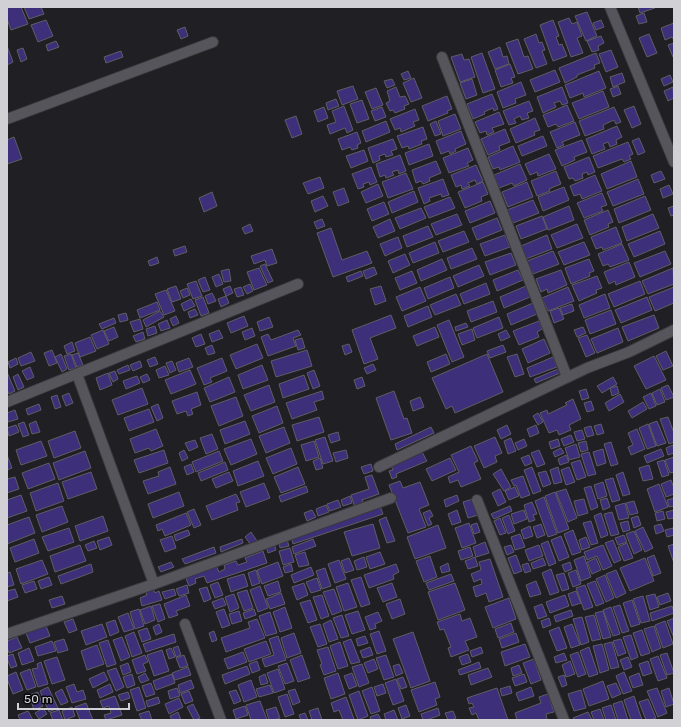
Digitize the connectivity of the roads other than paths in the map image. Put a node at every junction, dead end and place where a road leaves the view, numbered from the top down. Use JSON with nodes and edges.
{"nodes":[{"id":1,"x":610,"y":7,"type":"edge"},
{"id":2,"x":213,"y":42,"type":"dead end"},
{"id":3,"x":442,"y":57,"type":"dead end"},
{"id":4,"x":7,"y":119,"type":"edge"},
{"id":5,"x":674,"y":162,"type":"edge"},
{"id":6,"x":298,"y":284,"type":"dead end"},
{"id":7,"x":674,"y":330,"type":"edge"},
{"id":8,"x":77,"y":374,"type":"junction"},
{"id":9,"x":567,"y":377,"type":"junction"},
{"id":10,"x":7,"y":402,"type":"edge"},
{"id":11,"x":379,"y":467,"type":"dead end"},
{"id":12,"x":391,"y":498,"type":"dead end"},
{"id":13,"x":477,"y":500,"type":"dead end"},
{"id":14,"x":154,"y":584,"type":"junction"},
{"id":15,"x":186,"y":624,"type":"dead end"},
{"id":16,"x":7,"y":634,"type":"edge"},
{"id":17,"x":221,"y":720,"type":"edge"},
{"id":18,"x":564,"y":720,"type":"edge"}],
"edges":[{"from":1,"to":5,"type":"street"},
{"from":2,"to":4,"type":"street"},
{"from":3,"to":9,"type":"street"},
{"from":6,"to":8,"type":"street"},
{"from":7,"to":9,"type":"street"},
{"from":8,"to":10,"type":"street"},
{"from":8,"to":14,"type":"street"},
{"from":9,"to":11,"type":"street"},
{"from":12,"to":14,"type":"street"},
{"from":13,"to":18,"type":"street"},
{"from":14,"to":16,"type":"street"},
{"from":15,"to":17,"type":"street"}]}
